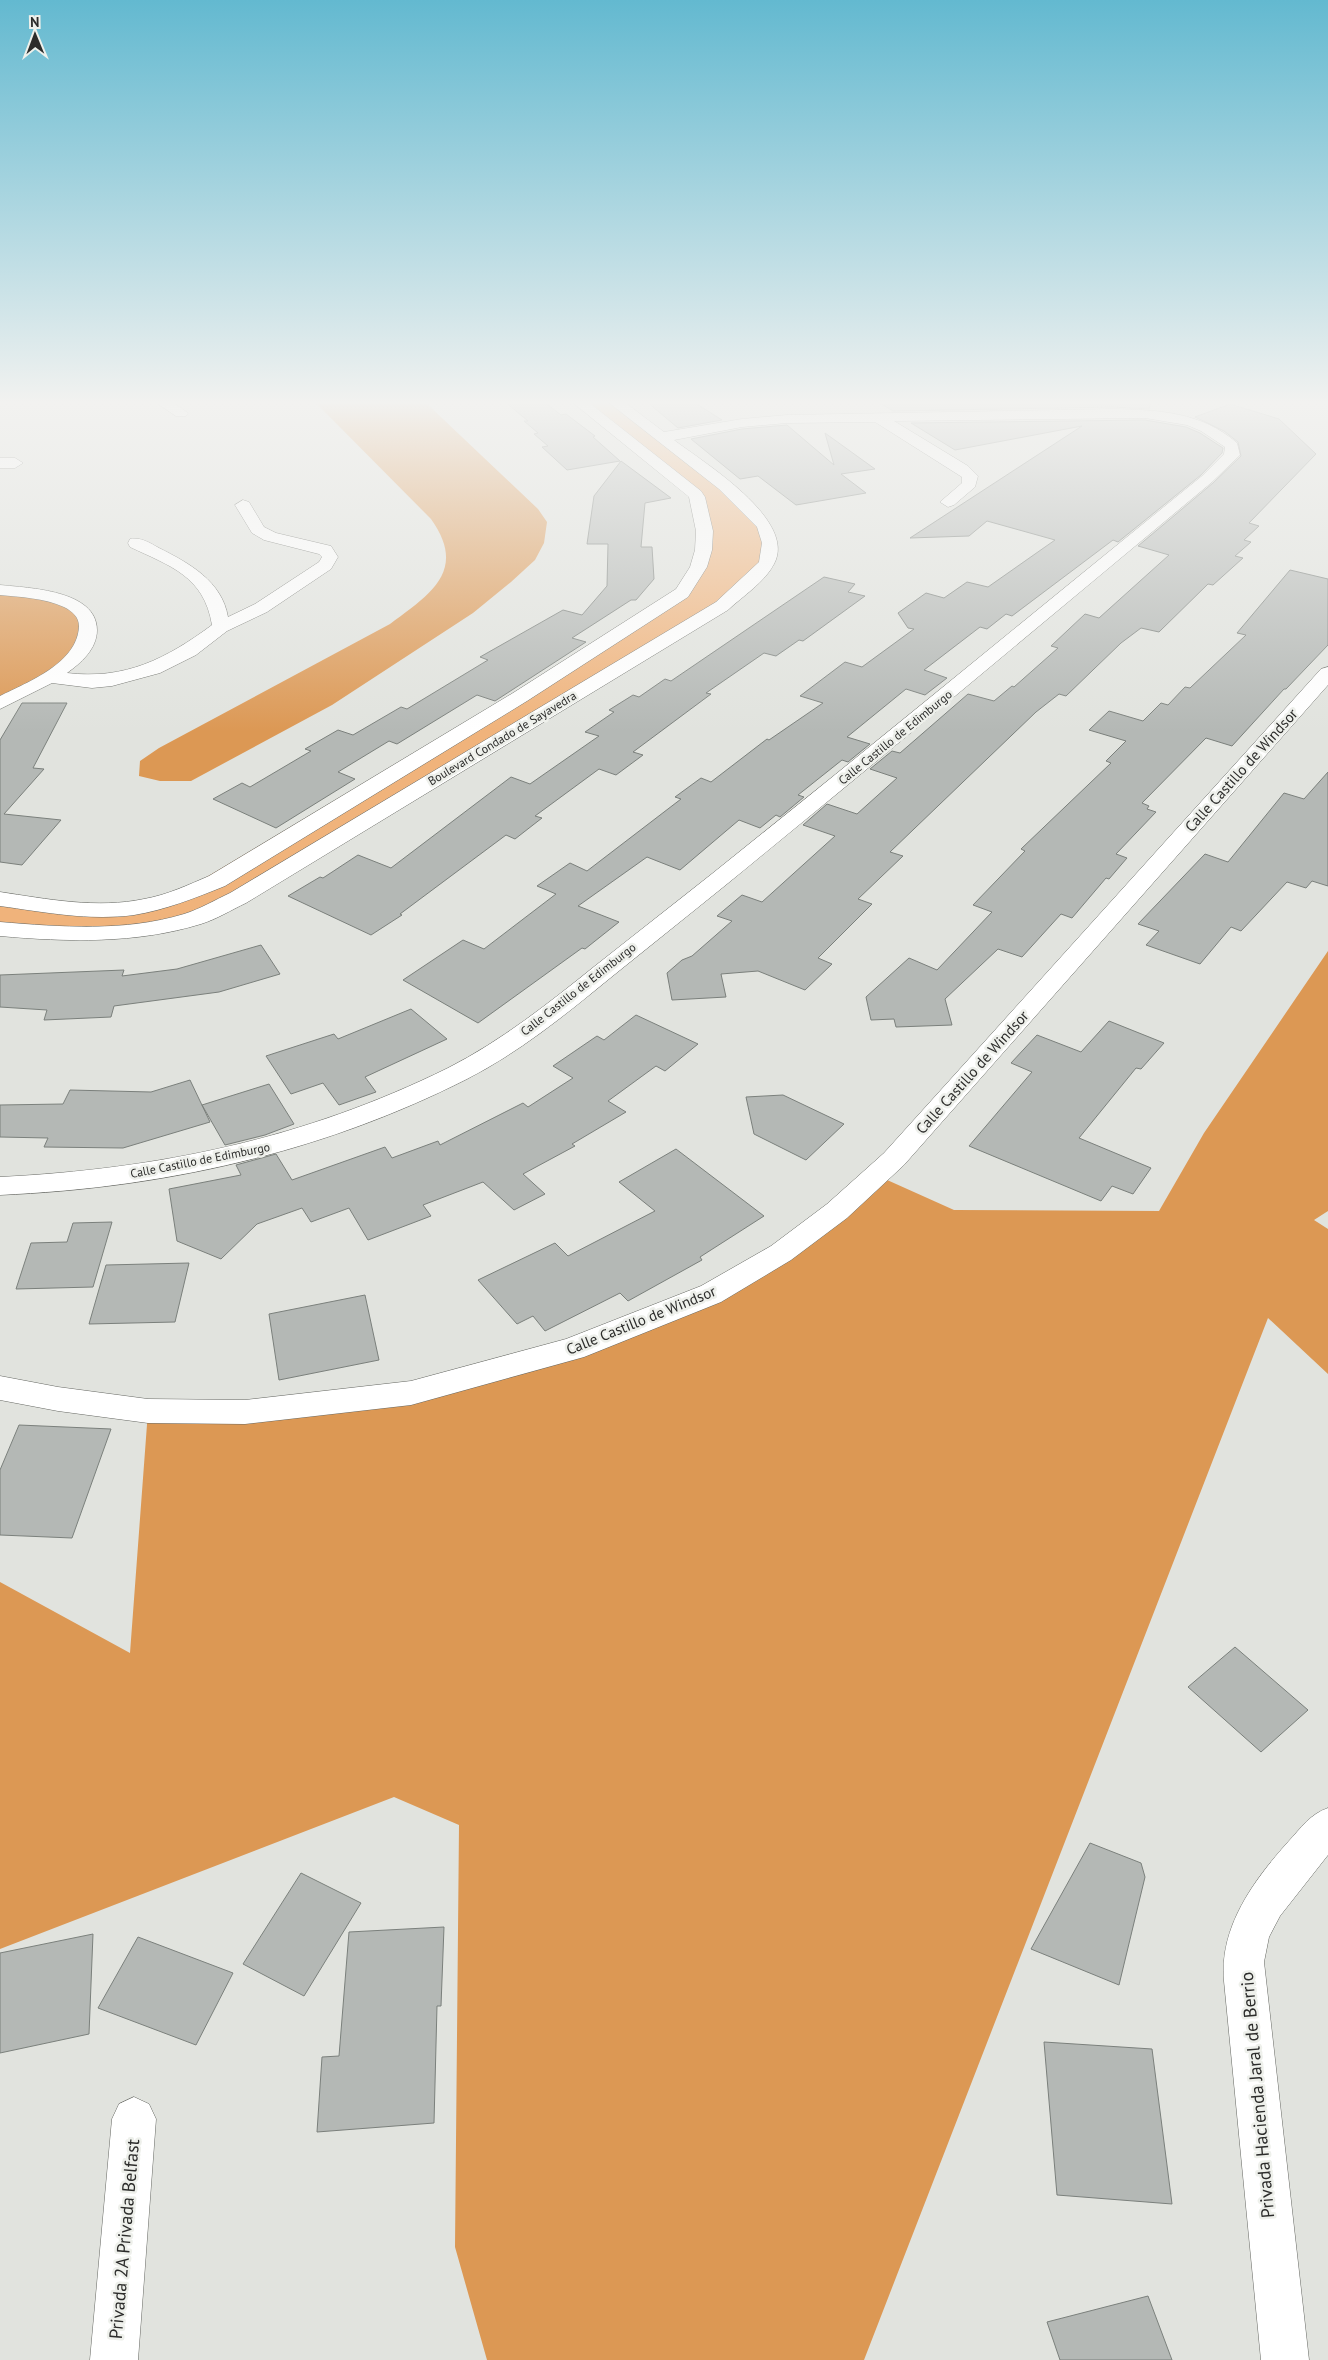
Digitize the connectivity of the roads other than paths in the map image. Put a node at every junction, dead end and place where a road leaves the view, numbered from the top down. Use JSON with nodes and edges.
{"nodes":[{"id":1,"x":247,"y":511,"type":"edge"},
{"id":2,"x":714,"y":511,"type":"edge"},
{"id":3,"x":753,"y":511,"type":"edge"},
{"id":4,"x":1168,"y":511,"type":"edge"},
{"id":5,"x":136,"y":543,"type":"dead end"},
{"id":6,"x":0,"y":590,"type":"edge"},
{"id":7,"x":682,"y":593,"type":"junction"},
{"id":8,"x":722,"y":606,"type":"junction"},
{"id":9,"x":220,"y":627,"type":"junction"},
{"id":10,"x":1328,"y":673,"type":"edge"},
{"id":11,"x":50,"y":677,"type":"junction"},
{"id":12,"x":0,"y":703,"type":"edge"},
{"id":13,"x":0,"y":899,"type":"edge"},
{"id":14,"x":0,"y":929,"type":"edge"},
{"id":15,"x":0,"y":1186,"type":"edge"},
{"id":16,"x":0,"y":1388,"type":"edge"},
{"id":17,"x":1328,"y":1826,"type":"edge"},
{"id":18,"x":134,"y":2119,"type":"dead end"},
{"id":19,"x":114,"y":2360,"type":"edge"},
{"id":20,"x":1285,"y":2360,"type":"edge"}],
"edges":[{"from":1,"to":9,"type":"street"},
{"from":2,"to":7,"type":"street","name":"Boulevard Condado de Sayavedra"},
{"from":3,"to":8,"type":"street","name":"Boulevard Condado de Sayavedra"},
{"from":4,"to":15,"type":"street","name":"Calle Castillo de Edimburgo"},
{"from":5,"to":9,"type":"street"},
{"from":6,"to":11,"type":"street"},
{"from":7,"to":8,"type":"street"},
{"from":7,"to":13,"type":"street","name":"Boulevard Condado de Sayavedra"},
{"from":8,"to":14,"type":"street","name":"Boulevard Condado de Sayavedra"},
{"from":9,"to":11,"type":"street"},
{"from":10,"to":16,"type":"street","name":"Calle Castillo de Windsor"},
{"from":11,"to":12,"type":"street"},
{"from":17,"to":20,"type":"street","name":"Privada Hacienda Jaral de Berrio"},
{"from":18,"to":19,"type":"street","name":"Privada 2A Privada Belfast"}]}
